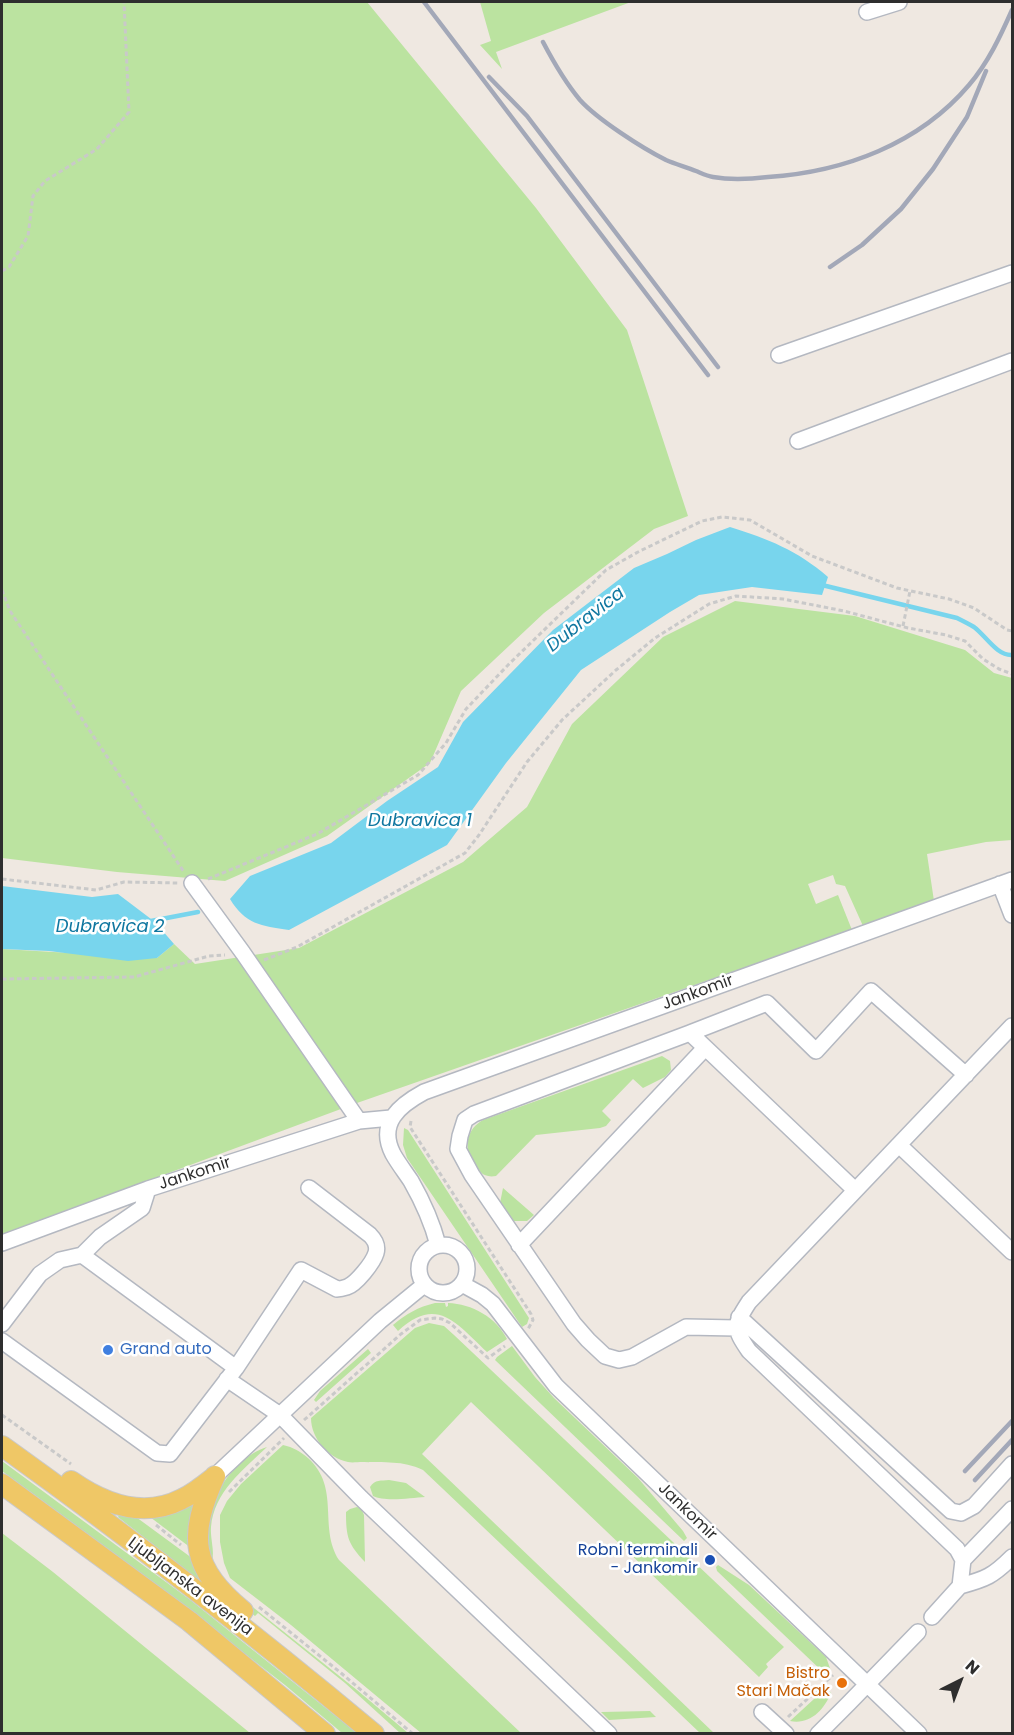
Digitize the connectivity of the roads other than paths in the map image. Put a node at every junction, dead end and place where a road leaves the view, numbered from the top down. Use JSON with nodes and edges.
{"nodes":[{"id":1,"x":899,"y":2,"type":"edge"},
{"id":2,"x":867,"y":12,"type":"dead end"},
{"id":3,"x":1012,"y":273,"type":"edge"},
{"id":4,"x":779,"y":355,"type":"dead end"},
{"id":5,"x":1012,"y":361,"type":"edge"},
{"id":6,"x":798,"y":441,"type":"dead end"},
{"id":7,"x":1006,"y":882,"type":"edge"},
{"id":8,"x":192,"y":883,"type":"road end"},
{"id":9,"x":1012,"y":915,"type":"edge"},
{"id":10,"x":690,"y":1033,"type":"junction"},
{"id":11,"x":1009,"y":1035,"type":"edge"},
{"id":12,"x":705,"y":1048,"type":"junction"},
{"id":13,"x":966,"y":1075,"type":"junction"},
{"id":14,"x":392,"y":1118,"type":"junction"},
{"id":15,"x":359,"y":1121,"type":"junction"},
{"id":16,"x":899,"y":1145,"type":"junction"},
{"id":17,"x":309,"y":1188,"type":"dead end"},
{"id":18,"x":148,"y":1189,"type":"junction"},
{"id":19,"x":855,"y":1190,"type":"junction"},
{"id":20,"x":2,"y":1243,"type":"edge"},
{"id":21,"x":438,"y":1245,"type":"junction"},
{"id":22,"x":519,"y":1245,"type":"junction"},
{"id":23,"x":1012,"y":1252,"type":"edge"},
{"id":24,"x":82,"y":1255,"type":"junction"},
{"id":25,"x":424,"y":1284,"type":"junction"},
{"id":26,"x":462,"y":1284,"type":"junction"},
{"id":27,"x":738,"y":1323,"type":"junction"},
{"id":28,"x":2,"y":1324,"type":"edge"},
{"id":29,"x":2,"y":1341,"type":"edge"},
{"id":30,"x":231,"y":1373,"type":"junction"},
{"id":31,"x":280,"y":1415,"type":"junction"},
{"id":32,"x":2,"y":1445,"type":"edge"},
{"id":33,"x":1012,"y":1464,"type":"edge"},
{"id":34,"x":215,"y":1476,"type":"junction"},
{"id":35,"x":2,"y":1484,"type":"edge"},
{"id":36,"x":1012,"y":1509,"type":"edge"},
{"id":37,"x":1012,"y":1557,"type":"edge"},
{"id":38,"x":963,"y":1560,"type":"junction"},
{"id":39,"x":960,"y":1586,"type":"junction"},
{"id":40,"x":932,"y":1617,"type":"dead end"},
{"id":41,"x":918,"y":1632,"type":"dead end"},
{"id":42,"x":313,"y":1683,"type":"junction"},
{"id":43,"x":868,"y":1684,"type":"junction"},
{"id":44,"x":762,"y":1712,"type":"dead end"},
{"id":45,"x":785,"y":1727,"type":"edge"},
{"id":46,"x":325,"y":1734,"type":"edge"},
{"id":47,"x":374,"y":1734,"type":"edge"},
{"id":48,"x":609,"y":1734,"type":"edge"},
{"id":49,"x":818,"y":1734,"type":"edge"},
{"id":50,"x":920,"y":1734,"type":"edge"}],
"edges":[{"from":1,"to":2,"type":"street"},
{"from":3,"to":4,"type":"street"},
{"from":5,"to":6,"type":"street"},
{"from":7,"to":9,"type":"street"},
{"from":7,"to":14,"type":"street","name":"Jankomir"},
{"from":8,"to":15,"type":"street"},
{"from":10,"to":12,"type":"street"},
{"from":10,"to":13,"type":"street"},
{"from":10,"to":22,"type":"street"},
{"from":11,"to":13,"type":"street"},
{"from":12,"to":19,"type":"street"},
{"from":12,"to":22,"type":"street"},
{"from":13,"to":16,"type":"street"},
{"from":14,"to":15,"type":"street","name":"Jankomir"},
{"from":14,"to":21,"type":"street"},
{"from":15,"to":18,"type":"street","name":"Jankomir"},
{"from":16,"to":19,"type":"street"},
{"from":16,"to":23,"type":"street"},
{"from":17,"to":30,"type":"street"},
{"from":18,"to":20,"type":"street","name":"Jankomir"},
{"from":18,"to":24,"type":"street"},
{"from":19,"to":27,"type":"street"},
{"from":21,"to":25,"type":"street"},
{"from":21,"to":26,"type":"street"},
{"from":22,"to":27,"type":"street"},
{"from":24,"to":28,"type":"street"},
{"from":24,"to":30,"type":"street"},
{"from":25,"to":26,"type":"street"},
{"from":25,"to":31,"type":"street"},
{"from":26,"to":43,"type":"street","name":"Jankomir"},
{"from":27,"to":33,"type":"street"},
{"from":27,"to":38,"type":"street"},
{"from":29,"to":30,"type":"street"},
{"from":30,"to":31,"type":"street"},
{"from":31,"to":34,"type":"street"},
{"from":31,"to":48,"type":"street"},
{"from":32,"to":34,"type":"main road"},
{"from":32,"to":42,"type":"main road","name":"Ljubljanska avenija"},
{"from":34,"to":42,"type":"main road"},
{"from":35,"to":46,"type":"main road","name":"Ljubljanska avenija"},
{"from":36,"to":38,"type":"street"},
{"from":37,"to":39,"type":"street"},
{"from":38,"to":39,"type":"street"},
{"from":39,"to":40,"type":"street"},
{"from":41,"to":43,"type":"street"},
{"from":42,"to":47,"type":"main road","name":"Ljubljanska avenija"},
{"from":43,"to":49,"type":"street"},
{"from":43,"to":50,"type":"street","name":"Jankomir"},
{"from":44,"to":45,"type":"street"}]}
